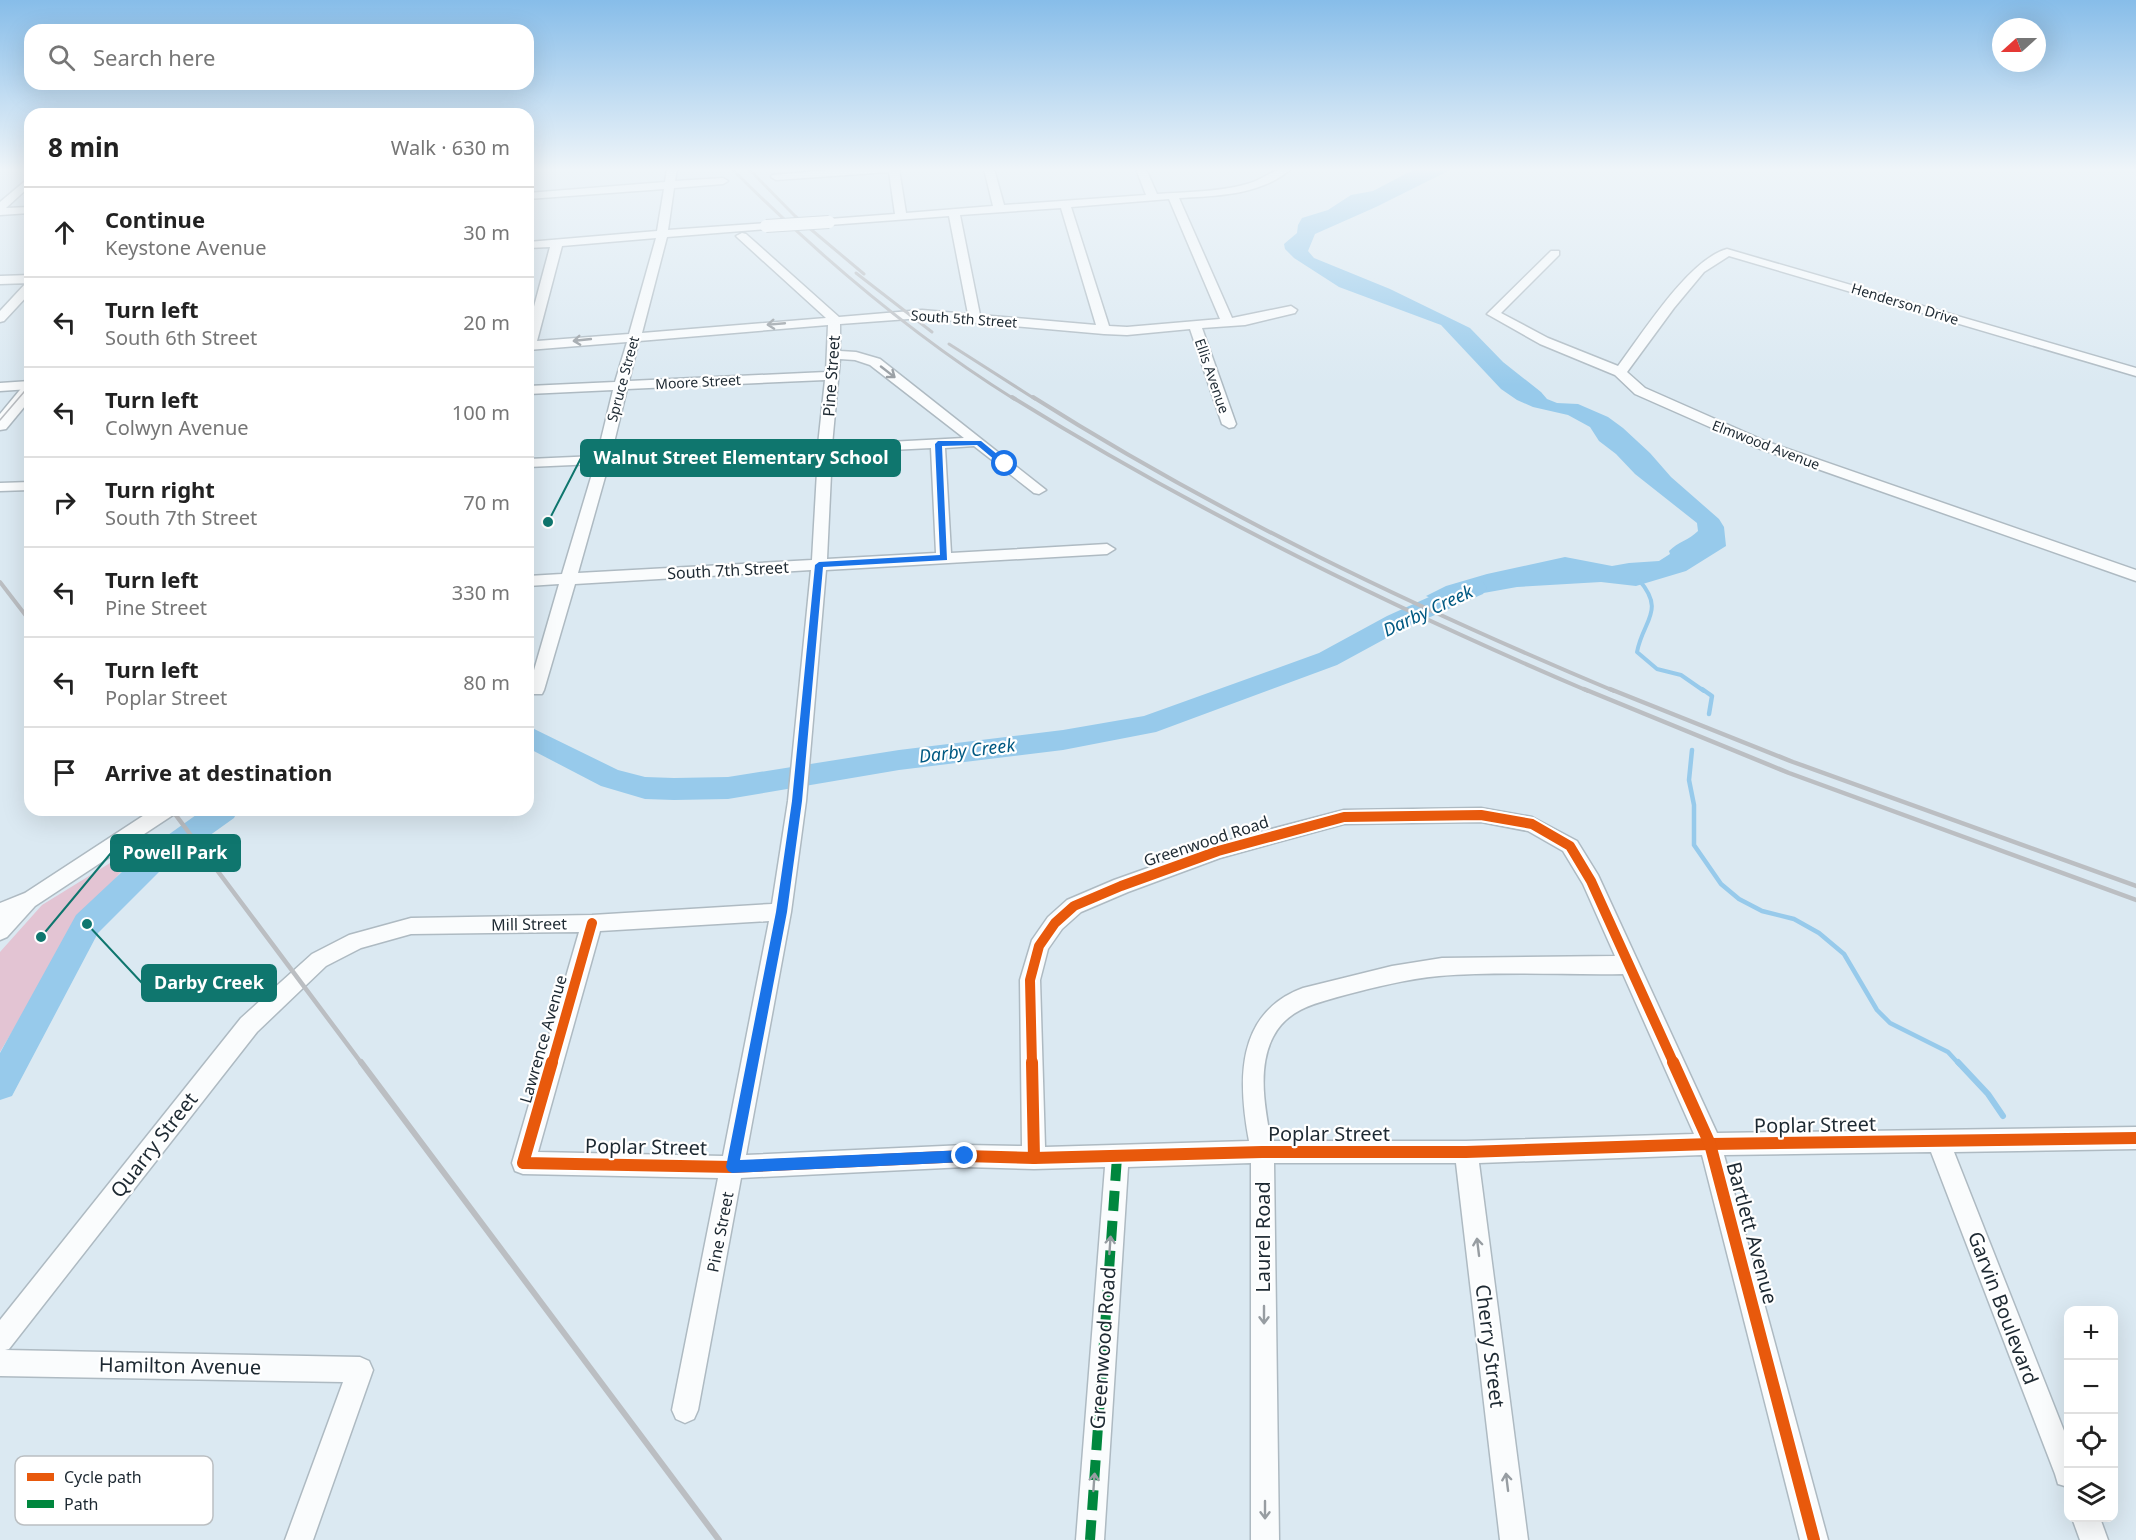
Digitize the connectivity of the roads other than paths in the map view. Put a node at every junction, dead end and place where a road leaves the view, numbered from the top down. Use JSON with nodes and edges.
{"nodes":[{"id":1,"x":589,"y":241,"type":"edge"},
{"id":2,"x":661,"y":241,"type":"edge"},
{"id":3,"x":747,"y":241,"type":"edge"},
{"id":4,"x":960,"y":241,"type":"edge"},
{"id":5,"x":1076,"y":241,"type":"edge"},
{"id":6,"x":1192,"y":241,"type":"edge"},
{"id":7,"x":557,"y":243,"type":"junction"},
{"id":8,"x":534,"y":245,"type":"edge"},
{"id":9,"x":1555,"y":253,"type":"dead end"},
{"id":10,"x":24,"y":279,"type":"edge"},
{"id":11,"x":0,"y":280,"type":"edge"},
{"id":12,"x":24,"y":285,"type":"edge"},
{"id":13,"x":1291,"y":310,"type":"dead end"},
{"id":14,"x":0,"y":318,"type":"edge"},
{"id":15,"x":834,"y":319,"type":"junction"},
{"id":16,"x":975,"y":319,"type":"junction"},
{"id":17,"x":1228,"y":323,"type":"junction"},
{"id":18,"x":534,"y":327,"type":"edge"},
{"id":19,"x":1195,"y":327,"type":"junction"},
{"id":20,"x":1104,"y":330,"type":"junction"},
{"id":21,"x":635,"y":335,"type":"junction"},
{"id":22,"x":534,"y":345,"type":"edge"},
{"id":23,"x":834,"y":355,"type":"junction"},
{"id":24,"x":1620,"y":372,"type":"junction"},
{"id":25,"x":2136,"y":372,"type":"edge"},
{"id":26,"x":831,"y":376,"type":"junction"},
{"id":27,"x":621,"y":386,"type":"junction"},
{"id":28,"x":0,"y":387,"type":"edge"},
{"id":29,"x":24,"y":387,"type":"edge"},
{"id":30,"x":534,"y":390,"type":"edge"},
{"id":31,"x":24,"y":395,"type":"edge"},
{"id":32,"x":1229,"y":424,"type":"dead end"},
{"id":33,"x":0,"y":425,"type":"edge"},
{"id":34,"x":978,"y":442,"type":"junction"},
{"id":35,"x":938,"y":444,"type":"junction"},
{"id":36,"x":825,"y":448,"type":"junction"},
{"id":37,"x":603,"y":460,"type":"junction"},
{"id":38,"x":534,"y":463,"type":"edge"},
{"id":39,"x":24,"y":486,"type":"edge"},
{"id":40,"x":0,"y":487,"type":"edge"},
{"id":41,"x":1039,"y":490,"type":"dead end"},
{"id":42,"x":1107,"y":549,"type":"dead end"},
{"id":43,"x":944,"y":558,"type":"junction"},
{"id":44,"x":819,"y":565,"type":"junction"},
{"id":45,"x":2136,"y":576,"type":"edge"},
{"id":46,"x":566,"y":579,"type":"junction"},
{"id":47,"x":534,"y":581,"type":"edge"},
{"id":48,"x":536,"y":690,"type":"dead end"},
{"id":49,"x":157,"y":816,"type":"edge"},
{"id":50,"x":1591,"y":881,"type":"joint"},
{"id":51,"x":32,"y":899,"type":"junction"},
{"id":52,"x":0,"y":912,"type":"edge"},
{"id":53,"x":781,"y":912,"type":"junction"},
{"id":54,"x":592,"y":923,"type":"junction"},
{"id":55,"x":0,"y":932,"type":"edge"},
{"id":56,"x":319,"y":960,"type":"joint"},
{"id":57,"x":1629,"y":965,"type":"junction"},
{"id":58,"x":2136,"y":1138,"type":"edge"},
{"id":59,"x":1938,"y":1141,"type":"junction"},
{"id":60,"x":1710,"y":1144,"type":"junction"},
{"id":61,"x":1262,"y":1152,"type":"junction"},
{"id":62,"x":1466,"y":1152,"type":"junction"},
{"id":63,"x":1116,"y":1157,"type":"junction"},
{"id":64,"x":1034,"y":1158,"type":"junction"},
{"id":65,"x":523,"y":1163,"type":"joint"},
{"id":66,"x":732,"y":1167,"type":"junction"},
{"id":67,"x":0,"y":1340,"type":"edge"},
{"id":68,"x":0,"y":1363,"type":"edge"},
{"id":69,"x":685,"y":1410,"type":"dead end"},
{"id":70,"x":2066,"y":1468,"type":"edge"},
{"id":71,"x":2087,"y":1522,"type":"edge"},
{"id":72,"x":299,"y":1540,"type":"edge"},
{"id":73,"x":1090,"y":1540,"type":"edge"},
{"id":74,"x":1265,"y":1540,"type":"edge"},
{"id":75,"x":1514,"y":1540,"type":"edge"},
{"id":76,"x":1814,"y":1540,"type":"edge"},
{"id":77,"x":2094,"y":1540,"type":"edge"}],
"edges":[{"from":1,"to":7,"type":"street"},
{"from":2,"to":21,"type":"street","name":"Spruce Street"},
{"from":3,"to":15,"type":"street","name":"Pine Street"},
{"from":4,"to":16,"type":"street"},
{"from":5,"to":20,"type":"street"},
{"from":6,"to":17,"type":"street","name":"Ellis Avenue"},
{"from":7,"to":8,"type":"street"},
{"from":7,"to":18,"type":"street"},
{"from":9,"to":24,"type":"street","name":"Elmwood Avenue"},
{"from":10,"to":11,"type":"street"},
{"from":12,"to":14,"type":"street"},
{"from":13,"to":17,"type":"street","name":"South 5th Street"},
{"from":15,"to":16,"type":"street","name":"South 5th Street"},
{"from":15,"to":21,"type":"street","name":"South 5th Street","one_way":true},
{"from":15,"to":23,"type":"street","name":"Pine Street"},
{"from":16,"to":20,"type":"street","name":"South 5th Street"},
{"from":17,"to":19,"type":"street","name":"South 5th Street"},
{"from":19,"to":20,"type":"street","name":"South 5th Street"},
{"from":19,"to":32,"type":"street","name":"Ellis Avenue"},
{"from":21,"to":22,"type":"street","name":"South 5th Street","one_way":true},
{"from":21,"to":27,"type":"street","name":"Spruce Street"},
{"from":23,"to":26,"type":"street","name":"Pine Street"},
{"from":23,"to":34,"type":"street","one_way":true},
{"from":24,"to":25,"type":"street","name":"Henderson Drive"},
{"from":24,"to":45,"type":"street","name":"Elmwood Avenue"},
{"from":26,"to":27,"type":"street","name":"Moore Street"},
{"from":26,"to":36,"type":"street","name":"Pine Street"},
{"from":27,"to":30,"type":"street","name":"Moore Street"},
{"from":27,"to":37,"type":"street","name":"Spruce Street"},
{"from":28,"to":29,"type":"street"},
{"from":31,"to":33,"type":"main road"},
{"from":34,"to":35,"type":"street"},
{"from":34,"to":41,"type":"street"},
{"from":35,"to":36,"type":"street"},
{"from":35,"to":43,"type":"street"},
{"from":36,"to":37,"type":"street"},
{"from":36,"to":44,"type":"street","name":"Pine Street"},
{"from":37,"to":38,"type":"street"},
{"from":37,"to":46,"type":"street","name":"Spruce Street"},
{"from":39,"to":40,"type":"street"},
{"from":42,"to":43,"type":"street","name":"South 7th Street"},
{"from":43,"to":44,"type":"street","name":"South 7th Street"},
{"from":44,"to":46,"type":"street","name":"South 7th Street"},
{"from":44,"to":53,"type":"street","name":"Pine Street"},
{"from":46,"to":47,"type":"street","name":"South 7th Street"},
{"from":46,"to":48,"type":"street","name":"Spruce Street"},
{"from":49,"to":51,"type":"street"},
{"from":50,"to":57,"type":"street","name":"Bartlett Avenue"},
{"from":50,"to":64,"type":"street","name":"Greenwood Road"},
{"from":51,"to":52,"type":"street"},
{"from":51,"to":55,"type":"street"},
{"from":53,"to":54,"type":"street","name":"Mill Street"},
{"from":53,"to":66,"type":"street","name":"Pine Street"},
{"from":54,"to":56,"type":"street","name":"Mill Street"},
{"from":54,"to":65,"type":"street","name":"Lawrence Avenue"},
{"from":56,"to":67,"type":"street","name":"Quarry Street"},
{"from":57,"to":60,"type":"street","name":"Bartlett Avenue"},
{"from":57,"to":61,"type":"street","name":"Laurel Road"},
{"from":58,"to":59,"type":"street","name":"Poplar Street"},
{"from":59,"to":60,"type":"street","name":"Poplar Street"},
{"from":59,"to":70,"type":"street","name":"Garvin Boulevard"},
{"from":60,"to":62,"type":"street","name":"Poplar Street"},
{"from":60,"to":76,"type":"street","name":"Bartlett Avenue"},
{"from":61,"to":62,"type":"street","name":"Poplar Street"},
{"from":61,"to":63,"type":"street","name":"Poplar Street"},
{"from":61,"to":74,"type":"street","name":"Laurel Road","one_way":true},
{"from":75,"to":62,"type":"street","name":"Cherry Street","one_way":true},
{"from":63,"to":64,"type":"street","name":"Poplar Street"},
{"from":73,"to":63,"type":"street","name":"Greenwood Road","one_way":true},
{"from":64,"to":66,"type":"street","name":"Poplar Street"},
{"from":65,"to":66,"type":"street","name":"Poplar Street"},
{"from":66,"to":69,"type":"street","name":"Pine Street"},
{"from":68,"to":72,"type":"street","name":"Hamilton Avenue"},
{"from":71,"to":77,"type":"street"}]}
